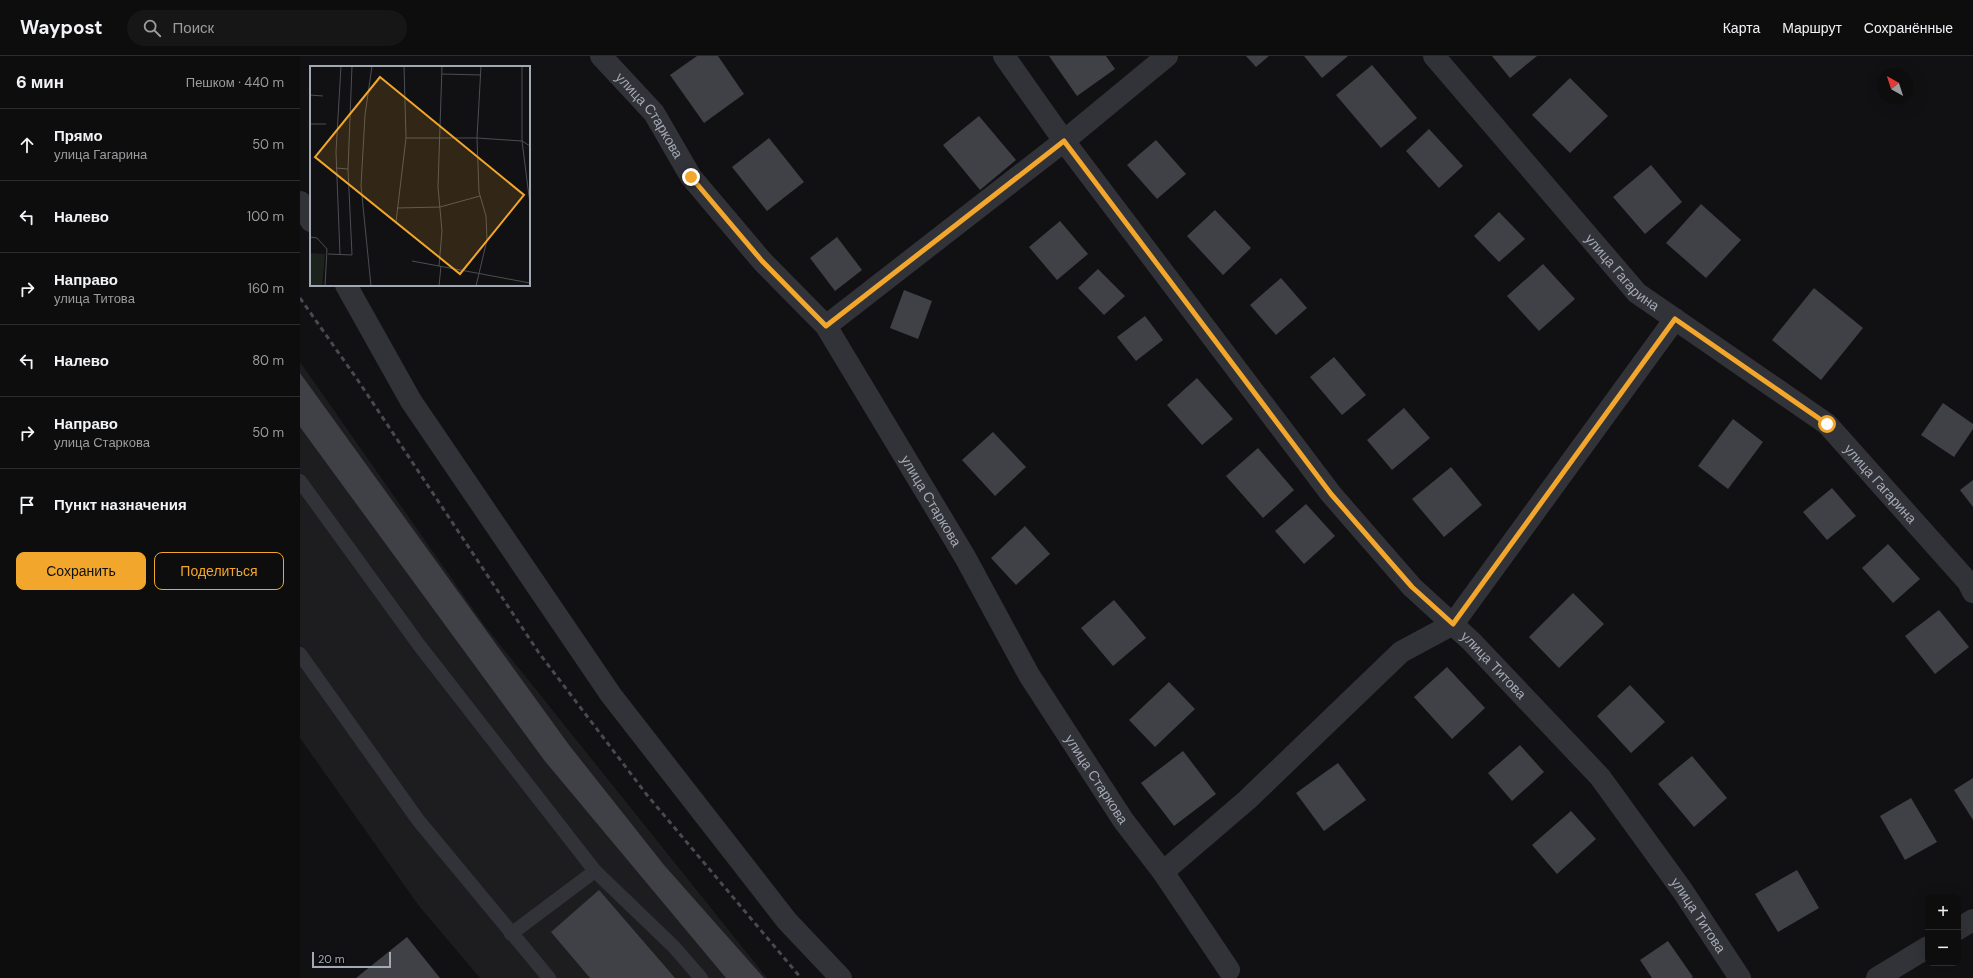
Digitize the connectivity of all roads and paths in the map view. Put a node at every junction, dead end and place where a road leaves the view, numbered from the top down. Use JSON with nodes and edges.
{"nodes":[{"id":1,"x":601,"y":56,"type":"edge"},
{"id":2,"x":1004,"y":56,"type":"edge"},
{"id":3,"x":1167,"y":56,"type":"edge"},
{"id":4,"x":1434,"y":56,"type":"edge"},
{"id":5,"x":1064,"y":141,"type":"junction"},
{"id":6,"x":300,"y":202,"type":"edge"},
{"id":7,"x":310,"y":219,"type":"edge"},
{"id":8,"x":347,"y":286,"type":"edge"},
{"id":9,"x":1675,"y":319,"type":"junction"},
{"id":10,"x":826,"y":326,"type":"junction"},
{"id":11,"x":300,"y":480,"type":"edge"},
{"id":12,"x":1973,"y":592,"type":"edge"},
{"id":13,"x":1453,"y":624,"type":"junction"},
{"id":14,"x":300,"y":654,"type":"edge"},
{"id":15,"x":595,"y":871,"type":"junction"},
{"id":16,"x":1163,"y":872,"type":"junction"},
{"id":17,"x":1973,"y":920,"type":"edge"},
{"id":18,"x":1961,"y":927,"type":"edge"},
{"id":19,"x":511,"y":934,"type":"junction"},
{"id":20,"x":1925,"y":949,"type":"edge"},
{"id":21,"x":1230,"y":970,"type":"dead end"},
{"id":22,"x":549,"y":978,"type":"edge"},
{"id":23,"x":701,"y":978,"type":"edge"},
{"id":24,"x":841,"y":978,"type":"edge"},
{"id":25,"x":1740,"y":978,"type":"edge"},
{"id":26,"x":1877,"y":978,"type":"edge"}],
"edges":[{"from":1,"to":10,"type":"street","name":"улица Старкова"},
{"from":2,"to":5,"type":"street","name":"улица Титова"},
{"from":3,"to":5,"type":"street"},
{"from":4,"to":9,"type":"street","name":"улица Гагарина"},
{"from":5,"to":10,"type":"street"},
{"from":5,"to":13,"type":"street","name":"улица Титова"},
{"from":6,"to":7,"type":"street"},
{"from":8,"to":24,"type":"street"},
{"from":9,"to":12,"type":"street","name":"улица Гагарина"},
{"from":9,"to":13,"type":"street"},
{"from":10,"to":16,"type":"street","name":"улица Старкова"},
{"from":11,"to":15,"type":"lane"},
{"from":13,"to":16,"type":"street"},
{"from":13,"to":25,"type":"street","name":"улица Титова"},
{"from":14,"to":19,"type":"lane"},
{"from":15,"to":19,"type":"lane"},
{"from":15,"to":23,"type":"lane"},
{"from":16,"to":21,"type":"street","name":"улица Старкова"},
{"from":17,"to":18,"type":"street"},
{"from":19,"to":22,"type":"lane"},
{"from":20,"to":26,"type":"street"}]}
